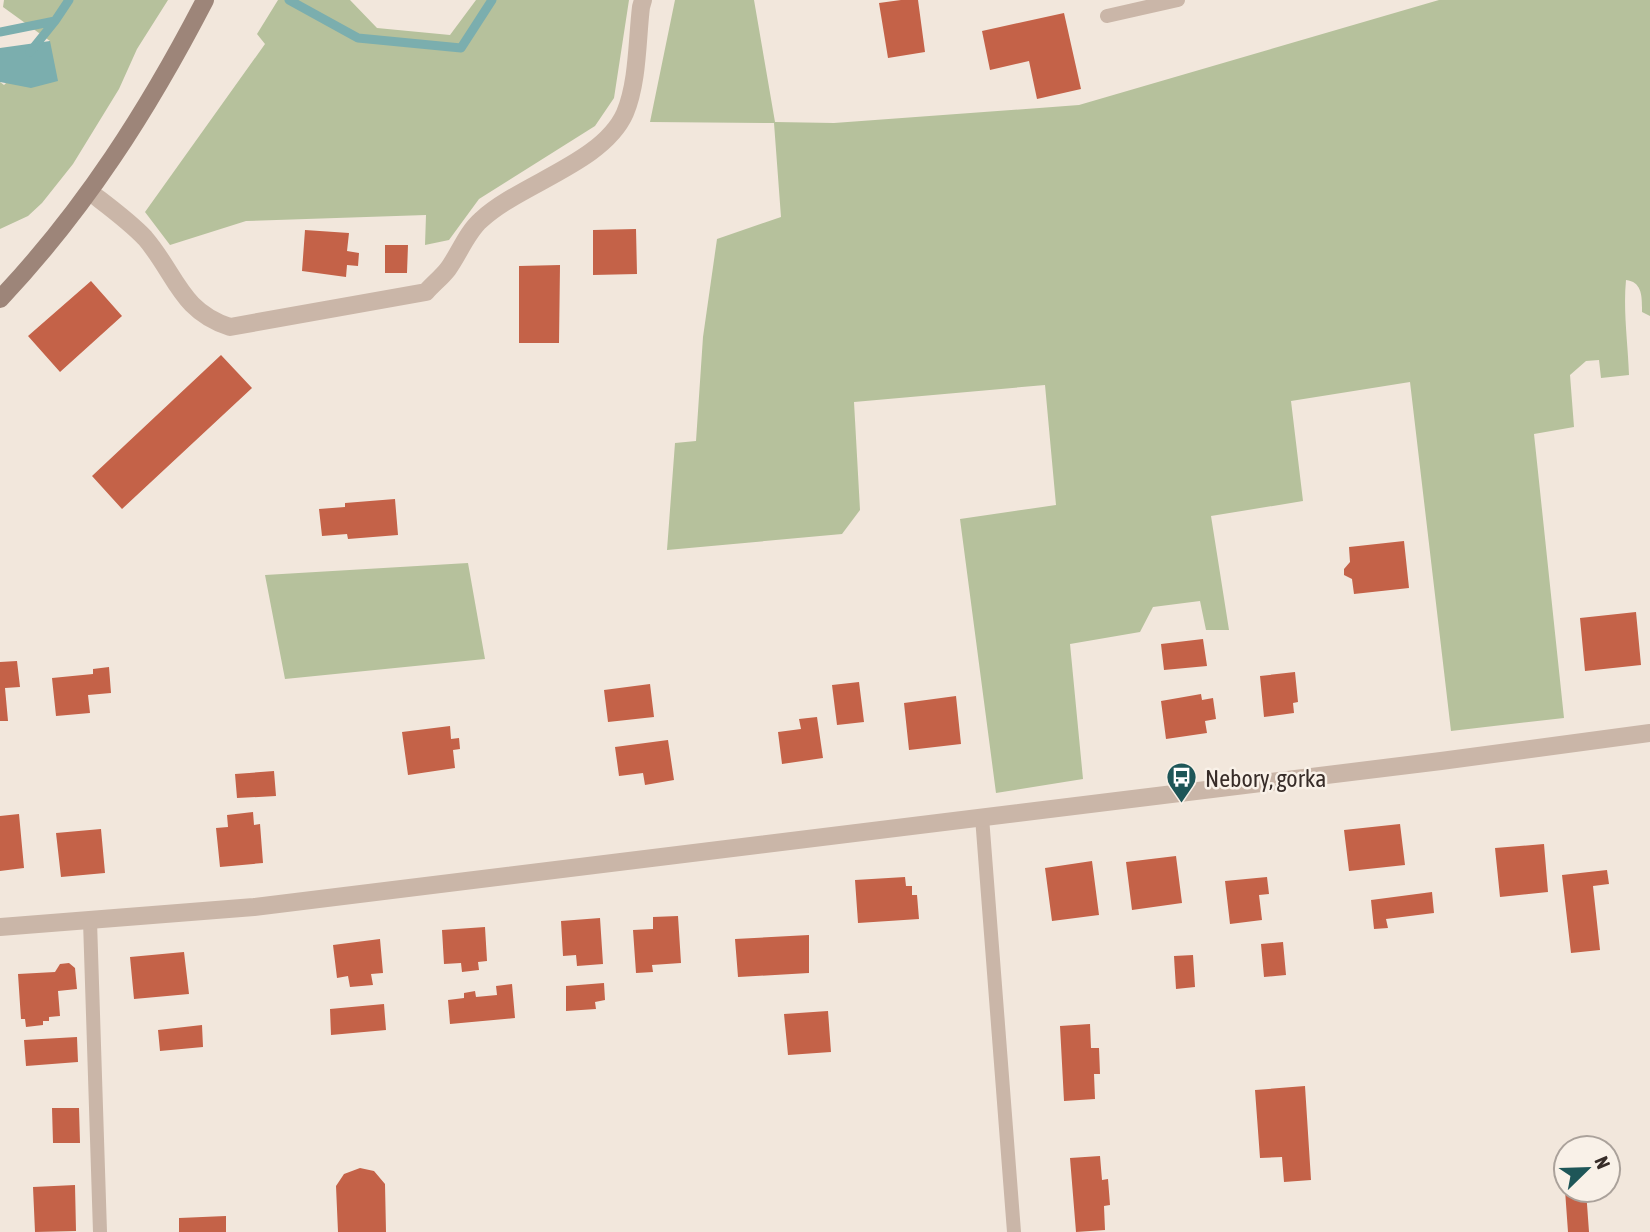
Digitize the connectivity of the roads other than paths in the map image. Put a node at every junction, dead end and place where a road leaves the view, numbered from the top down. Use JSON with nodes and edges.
{"nodes":[{"id":1,"x":643,"y":0,"type":"edge"},
{"id":2,"x":1178,"y":0,"type":"edge"},
{"id":3,"x":204,"y":2,"type":"edge"},
{"id":4,"x":1107,"y":16,"type":"dead end"},
{"id":5,"x":90,"y":192,"type":"junction"},
{"id":6,"x":0,"y":299,"type":"edge"},
{"id":7,"x":1650,"y":733,"type":"edge"},
{"id":8,"x":982,"y":817,"type":"junction"},
{"id":9,"x":90,"y":921,"type":"junction"},
{"id":10,"x":0,"y":927,"type":"edge"},
{"id":11,"x":100,"y":1232,"type":"edge"},
{"id":12,"x":1014,"y":1232,"type":"edge"}],
"edges":[{"from":1,"to":5,"type":"street"},
{"from":2,"to":4,"type":"lane"},
{"from":3,"to":5,"type":"main road"},
{"from":5,"to":6,"type":"main road"},
{"from":7,"to":8,"type":"street"},
{"from":8,"to":9,"type":"street"},
{"from":8,"to":12,"type":"lane"},
{"from":9,"to":10,"type":"street"},
{"from":9,"to":11,"type":"lane"}]}
